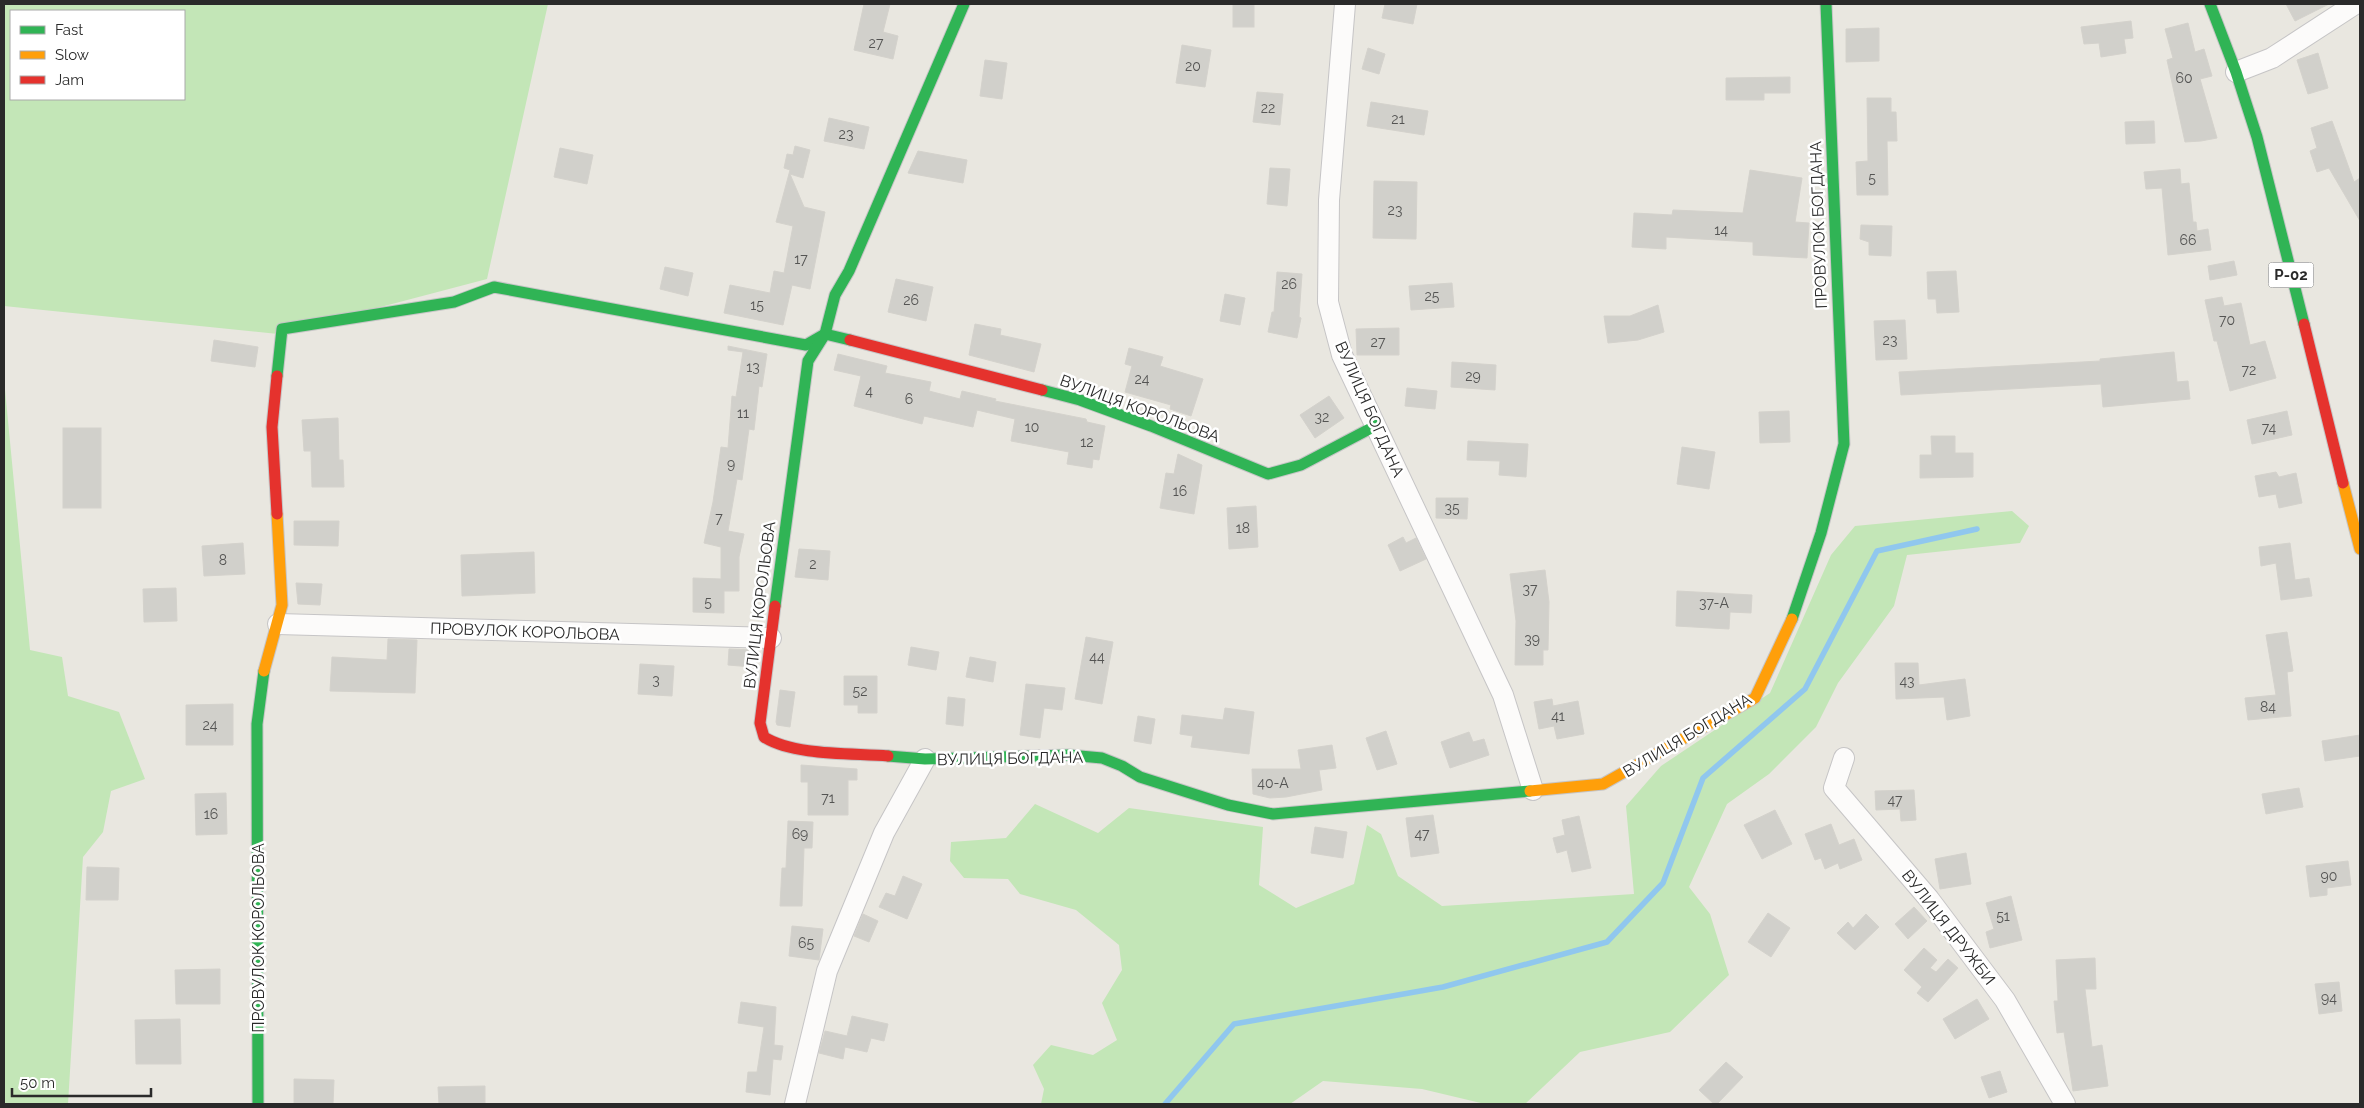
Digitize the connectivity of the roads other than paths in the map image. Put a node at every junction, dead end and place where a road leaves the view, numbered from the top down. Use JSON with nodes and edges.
{"nodes":[{"id":1,"x":964,"y":4,"type":"edge"},
{"id":2,"x":1345,"y":4,"type":"edge"},
{"id":3,"x":1826,"y":4,"type":"edge"},
{"id":4,"x":2210,"y":4,"type":"edge"},
{"id":5,"x":2355,"y":4,"type":"edge"},
{"id":6,"x":2236,"y":72,"type":"junction"},
{"id":7,"x":825,"y":334,"type":"junction"},
{"id":8,"x":1377,"y":425,"type":"junction"},
{"id":9,"x":1844,"y":444,"type":"joint"},
{"id":10,"x":2360,"y":549,"type":"edge"},
{"id":11,"x":278,"y":624,"type":"junction"},
{"id":12,"x":771,"y":638,"type":"junction"},
{"id":13,"x":763,"y":706,"type":"joint"},
{"id":14,"x":1844,"y":758,"type":"dead end"},
{"id":15,"x":925,"y":759,"type":"junction"},
{"id":16,"x":1533,"y":790,"type":"junction"},
{"id":17,"x":258,"y":1104,"type":"edge"},
{"id":18,"x":795,"y":1104,"type":"edge"},
{"id":19,"x":2065,"y":1104,"type":"edge"}],
"edges":[{"from":1,"to":7,"type":"street","name":"ВУЛИЦЯ КОРОЛЬОВА"},
{"from":2,"to":8,"type":"street","name":"ВУЛИЦЯ БОГДАНА"},
{"from":3,"to":9,"type":"street","name":"ПРОВУЛОК БОГДАНА"},
{"from":4,"to":6,"type":"street","number":"Р-02"},
{"from":5,"to":6,"type":"street"},
{"from":6,"to":10,"type":"street","number":"Р-02"},
{"from":7,"to":8,"type":"street","name":"ВУЛИЦЯ КОРОЛЬОВА"},
{"from":7,"to":11,"type":"street","name":"ПРОВУЛОК КОРОЛЬОВА"},
{"from":7,"to":12,"type":"street","name":"ВУЛИЦЯ КОРОЛЬОВА"},
{"from":8,"to":16,"type":"street","name":"ВУЛИЦЯ БОГДАНА"},
{"from":9,"to":16,"type":"street","name":"ВУЛИЦЯ БОГДАНА"},
{"from":11,"to":12,"type":"street","name":"ПРОВУЛОК КОРОЛЬОВА"},
{"from":11,"to":17,"type":"street","name":"ПРОВУЛОК КОРОЛЬОВА"},
{"from":12,"to":13,"type":"street","name":"ВУЛИЦЯ КОРОЛЬОВА"},
{"from":13,"to":15,"type":"street","name":"ВУЛИЦЯ БОГДАНА"},
{"from":14,"to":19,"type":"street","name":"ВУЛИЦЯ ДРУЖБИ"},
{"from":15,"to":16,"type":"street","name":"ВУЛИЦЯ БОГДАНА"},
{"from":15,"to":18,"type":"street","name":"ВУЛИЦЯ БОГДАНА"}]}
